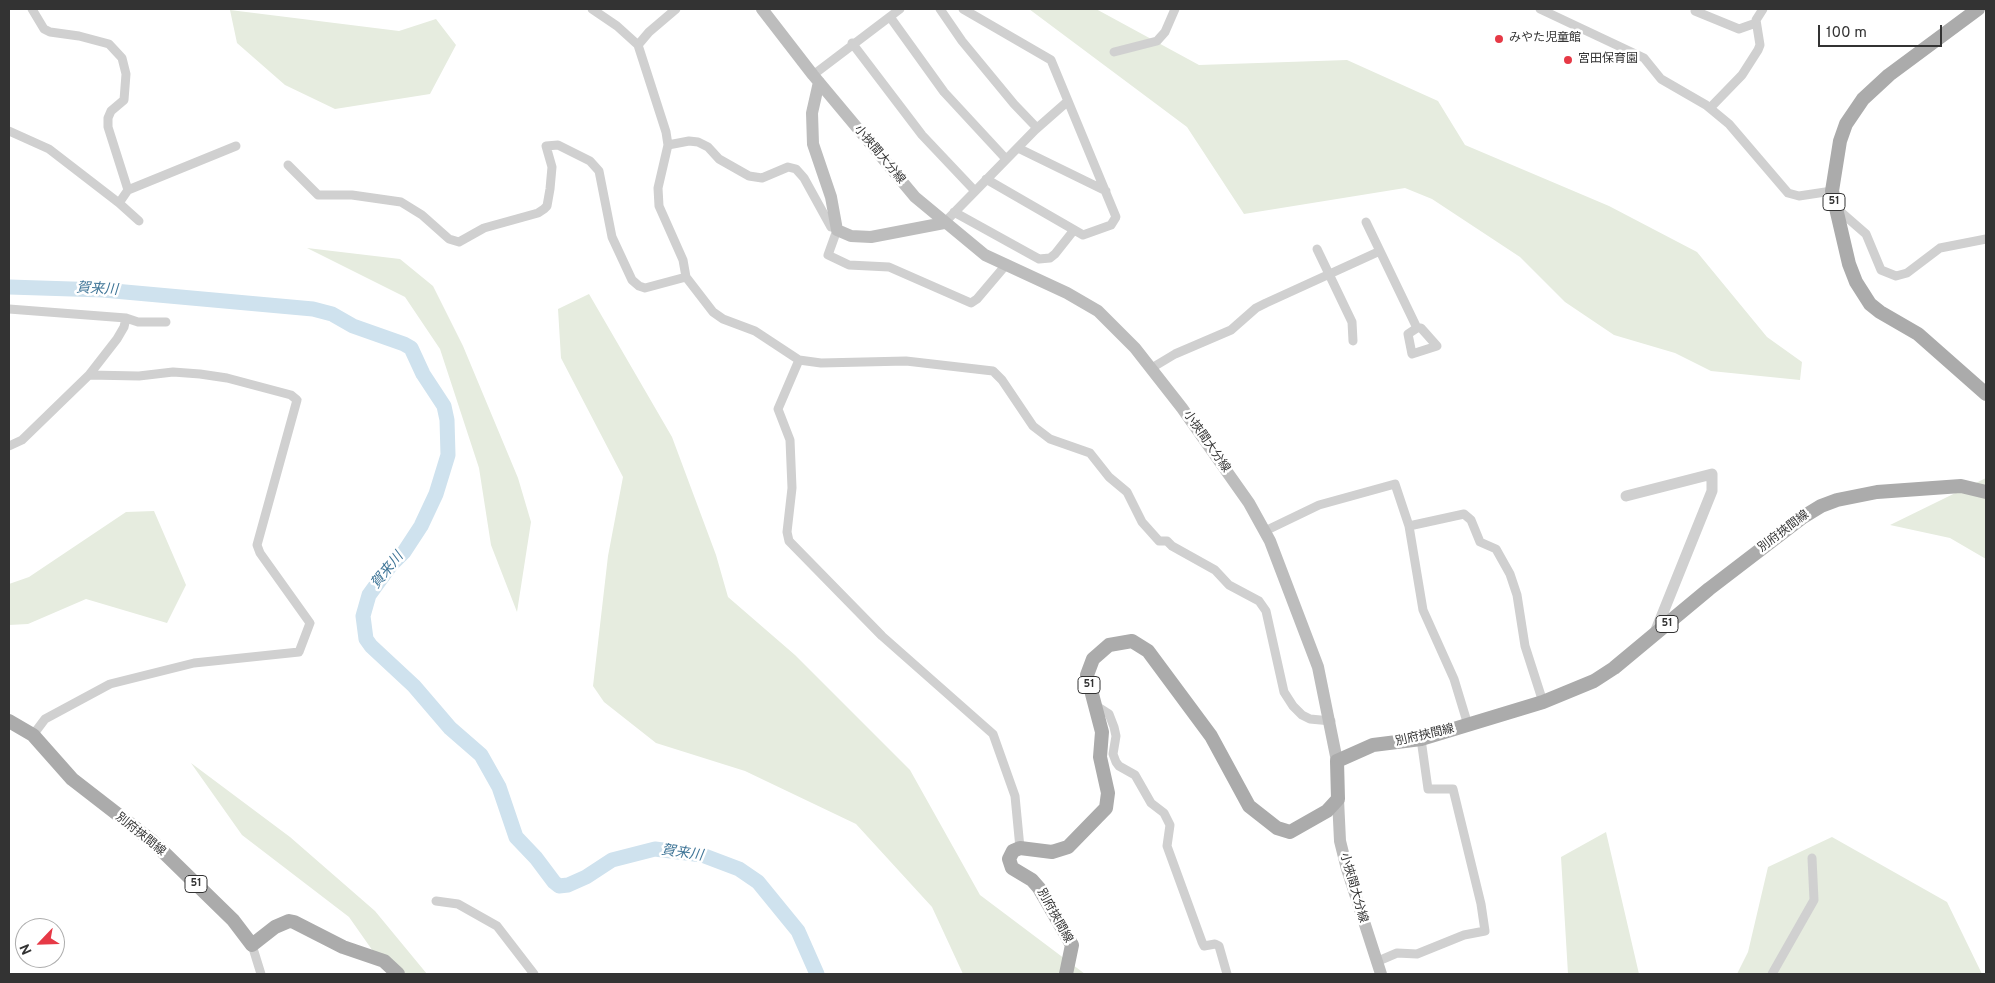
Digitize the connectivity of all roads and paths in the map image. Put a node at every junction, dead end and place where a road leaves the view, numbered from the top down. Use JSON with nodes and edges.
{"nodes":[{"id":1,"x":32,"y":9,"type":"edge"},
{"id":2,"x":592,"y":9,"type":"edge"},
{"id":3,"x":676,"y":9,"type":"edge"},
{"id":4,"x":762,"y":9,"type":"edge"},
{"id":5,"x":900,"y":9,"type":"edge"},
{"id":6,"x":940,"y":9,"type":"edge"},
{"id":7,"x":963,"y":9,"type":"edge"},
{"id":8,"x":1175,"y":9,"type":"edge"},
{"id":9,"x":1540,"y":9,"type":"edge"},
{"id":10,"x":1763,"y":9,"type":"edge"},
{"id":11,"x":1978,"y":9,"type":"edge"},
{"id":12,"x":1695,"y":11,"type":"dead end"},
{"id":13,"x":890,"y":17,"type":"junction"},
{"id":14,"x":1756,"y":23,"type":"junction"},
{"id":15,"x":852,"y":43,"type":"junction"},
{"id":16,"x":638,"y":45,"type":"junction"},
{"id":17,"x":1114,"y":52,"type":"dead end"},
{"id":18,"x":816,"y":79,"type":"junction"},
{"id":19,"x":1068,"y":101,"type":"junction"},
{"id":20,"x":1710,"y":108,"type":"junction"},
{"id":21,"x":1037,"y":128,"type":"junction"},
{"id":22,"x":9,"y":131,"type":"edge"},
{"id":23,"x":668,"y":145,"type":"junction"},
{"id":24,"x":236,"y":146,"type":"dead end"},
{"id":25,"x":1018,"y":148,"type":"junction"},
{"id":26,"x":1006,"y":159,"type":"junction"},
{"id":27,"x":288,"y":165,"type":"dead end"},
{"id":28,"x":986,"y":179,"type":"junction"},
{"id":29,"x":128,"y":190,"type":"junction"},
{"id":30,"x":974,"y":190,"type":"junction"},
{"id":31,"x":1832,"y":190,"type":"junction"},
{"id":32,"x":1106,"y":191,"type":"junction"},
{"id":33,"x":119,"y":203,"type":"junction"},
{"id":34,"x":1835,"y":207,"type":"junction"},
{"id":35,"x":954,"y":212,"type":"junction"},
{"id":36,"x":139,"y":221,"type":"dead end"},
{"id":37,"x":1366,"y":222,"type":"dead end"},
{"id":38,"x":944,"y":223,"type":"junction"},
{"id":39,"x":836,"y":228,"type":"junction"},
{"id":40,"x":1074,"y":230,"type":"junction"},
{"id":41,"x":1986,"y":238,"type":"edge"},
{"id":42,"x":1317,"y":249,"type":"dead end"},
{"id":43,"x":1380,"y":251,"type":"junction"},
{"id":44,"x":1005,"y":266,"type":"junction"},
{"id":45,"x":1328,"y":274,"type":"junction"},
{"id":46,"x":686,"y":277,"type":"junction"},
{"id":47,"x":9,"y":309,"type":"edge"},
{"id":48,"x":126,"y":318,"type":"junction"},
{"id":49,"x":166,"y":322,"type":"dead end"},
{"id":50,"x":1417,"y":328,"type":"dead end"},
{"id":51,"x":1353,"y":341,"type":"dead end"},
{"id":52,"x":799,"y":360,"type":"junction"},
{"id":53,"x":1150,"y":369,"type":"junction"},
{"id":54,"x":89,"y":375,"type":"junction"},
{"id":55,"x":1986,"y":394,"type":"edge"},
{"id":56,"x":9,"y":446,"type":"edge"},
{"id":57,"x":1986,"y":492,"type":"edge"},
{"id":58,"x":1626,"y":496,"type":"dead end"},
{"id":59,"x":1409,"y":526,"type":"junction"},
{"id":60,"x":1264,"y":531,"type":"junction"},
{"id":61,"x":1654,"y":636,"type":"junction"},
{"id":62,"x":1543,"y":702,"type":"junction"},
{"id":63,"x":1096,"y":705,"type":"junction"},
{"id":64,"x":9,"y":721,"type":"edge"},
{"id":65,"x":1331,"y":721,"type":"junction"},
{"id":66,"x":1468,"y":725,"type":"junction"},
{"id":67,"x":33,"y":735,"type":"junction"},
{"id":68,"x":1420,"y":739,"type":"junction"},
{"id":69,"x":1337,"y":761,"type":"junction"},
{"id":70,"x":1338,"y":799,"type":"junction"},
{"id":71,"x":1020,"y":848,"type":"junction"},
{"id":72,"x":1812,"y":858,"type":"dead end"},
{"id":73,"x":436,"y":900,"type":"dead end"},
{"id":74,"x":252,"y":945,"type":"junction"},
{"id":75,"x":1378,"y":968,"type":"edge"},
{"id":76,"x":261,"y":974,"type":"edge"},
{"id":77,"x":398,"y":974,"type":"edge"},
{"id":78,"x":534,"y":974,"type":"edge"},
{"id":79,"x":1066,"y":974,"type":"edge"},
{"id":80,"x":1228,"y":974,"type":"edge"},
{"id":81,"x":1772,"y":974,"type":"edge"}],
"edges":[{"from":1,"to":29,"type":"street"},
{"from":2,"to":16,"type":"street"},
{"from":3,"to":16,"type":"street"},
{"from":4,"to":18,"type":"main road","name":"小挾間大分線"},
{"from":5,"to":13,"type":"street"},
{"from":6,"to":21,"type":"street"},
{"from":7,"to":19,"type":"street"},
{"from":8,"to":17,"type":"street"},
{"from":9,"to":20,"type":"street"},
{"from":10,"to":14,"type":"street"},
{"from":11,"to":31,"type":"main road","number":"51"},
{"from":12,"to":14,"type":"street"},
{"from":13,"to":15,"type":"street"},
{"from":13,"to":26,"type":"street"},
{"from":14,"to":20,"type":"street"},
{"from":15,"to":18,"type":"street"},
{"from":15,"to":30,"type":"street"},
{"from":16,"to":23,"type":"street"},
{"from":18,"to":38,"type":"main road","name":"小挾間大分線"},
{"from":18,"to":39,"type":"main road"},
{"from":19,"to":21,"type":"street"},
{"from":19,"to":32,"type":"street"},
{"from":20,"to":31,"type":"street"},
{"from":21,"to":25,"type":"street"},
{"from":22,"to":33,"type":"street"},
{"from":23,"to":39,"type":"street"},
{"from":23,"to":46,"type":"street"},
{"from":24,"to":29,"type":"street"},
{"from":25,"to":26,"type":"street"},
{"from":25,"to":32,"type":"street"},
{"from":26,"to":28,"type":"street"},
{"from":27,"to":46,"type":"street"},
{"from":28,"to":30,"type":"street"},
{"from":28,"to":40,"type":"street"},
{"from":29,"to":33,"type":"street"},
{"from":30,"to":35,"type":"street"},
{"from":31,"to":34,"type":"main road","number":"51"},
{"from":32,"to":40,"type":"street"},
{"from":33,"to":36,"type":"street"},
{"from":34,"to":41,"type":"street"},
{"from":34,"to":55,"type":"main road","number":"51"},
{"from":35,"to":38,"type":"street"},
{"from":35,"to":40,"type":"street"},
{"from":37,"to":43,"type":"street"},
{"from":38,"to":39,"type":"main road"},
{"from":38,"to":44,"type":"main road","name":"小挾間大分線"},
{"from":39,"to":44,"type":"street"},
{"from":42,"to":45,"type":"street"},
{"from":43,"to":45,"type":"street"},
{"from":43,"to":50,"type":"street"},
{"from":44,"to":53,"type":"main road","name":"小挾間大分線"},
{"from":45,"to":51,"type":"street"},
{"from":45,"to":53,"type":"street"},
{"from":46,"to":52,"type":"street"},
{"from":47,"to":48,"type":"street"},
{"from":48,"to":49,"type":"street"},
{"from":48,"to":54,"type":"street"},
{"from":52,"to":65,"type":"street"},
{"from":52,"to":71,"type":"street"},
{"from":53,"to":60,"type":"main road","name":"小挾間大分線"},
{"from":54,"to":56,"type":"street"},
{"from":54,"to":67,"type":"street"},
{"from":57,"to":61,"type":"main road","name":"別府挾間線","number":"51"},
{"from":58,"to":61,"type":"street"},
{"from":59,"to":60,"type":"street"},
{"from":59,"to":62,"type":"street"},
{"from":59,"to":66,"type":"street"},
{"from":60,"to":65,"type":"main road","name":"小挾間大分線"},
{"from":61,"to":62,"type":"main road","name":"別府挾間線","number":"51"},
{"from":62,"to":66,"type":"main road","name":"別府挾間線","number":"51"},
{"from":63,"to":70,"type":"main road","number":"51"},
{"from":63,"to":71,"type":"main road","number":"51"},
{"from":63,"to":80,"type":"street"},
{"from":64,"to":67,"type":"main road","name":"別府挾間線","number":"51"},
{"from":65,"to":69,"type":"main road","name":"小挾間大分線"},
{"from":66,"to":68,"type":"main road","name":"別府挾間線","number":"51"},
{"from":67,"to":74,"type":"main road","name":"別府挾間線","number":"51"},
{"from":68,"to":69,"type":"main road","name":"別府挾間線","number":"51"},
{"from":68,"to":75,"type":"street"},
{"from":69,"to":70,"type":"main road"},
{"from":70,"to":75,"type":"main road","name":"小挾間大分線"},
{"from":71,"to":79,"type":"main road","name":"別府挾間線"},
{"from":72,"to":81,"type":"street"},
{"from":73,"to":78,"type":"street"},
{"from":74,"to":76,"type":"street"},
{"from":74,"to":77,"type":"main road"}]}
